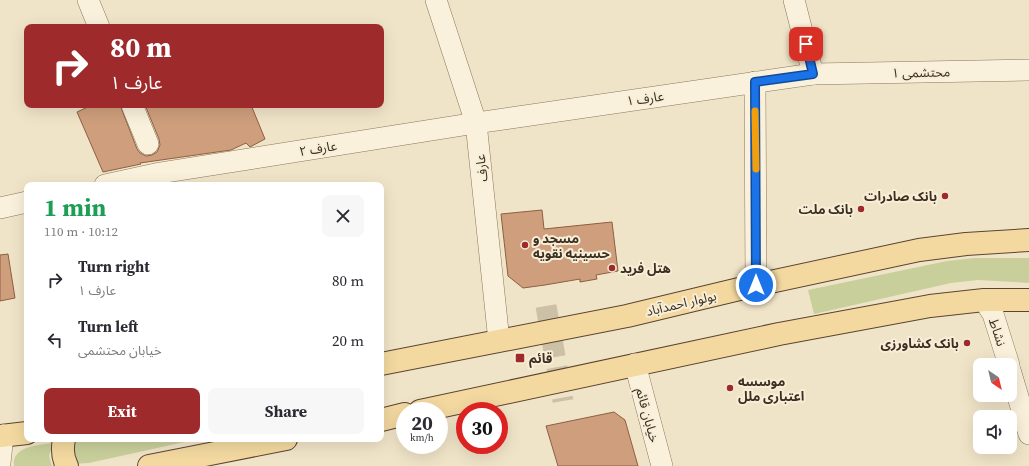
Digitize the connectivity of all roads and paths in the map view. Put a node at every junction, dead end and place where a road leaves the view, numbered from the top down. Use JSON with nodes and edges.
{"nodes":[{"id":1,"x":88,"y":0,"type":"edge"},
{"id":2,"x":436,"y":0,"type":"edge"},
{"id":3,"x":794,"y":0,"type":"edge"},
{"id":4,"x":98,"y":24,"type":"edge"},
{"id":5,"x":1029,"y":70,"type":"edge"},
{"id":6,"x":813,"y":74,"type":"junction"},
{"id":7,"x":755,"y":82,"type":"junction"},
{"id":8,"x":133,"y":108,"type":"edge"},
{"id":9,"x":476,"y":122,"type":"junction"},
{"id":10,"x":148,"y":144,"type":"dead end"},
{"id":11,"x":119,"y":182,"type":"edge"},
{"id":12,"x":24,"y":203,"type":"edge"},
{"id":13,"x":0,"y":208,"type":"edge"},
{"id":14,"x":1029,"y":240,"type":"edge"},
{"id":15,"x":756,"y":285,"type":"junction"},
{"id":16,"x":984,"y":300,"type":"junction"},
{"id":17,"x":1029,"y":300,"type":"edge"},
{"id":18,"x":499,"y":341,"type":"junction"},
{"id":19,"x":1006,"y":358,"type":"edge"},
{"id":20,"x":384,"y":363,"type":"edge"},
{"id":21,"x":635,"y":364,"type":"junction"},
{"id":22,"x":1017,"y":394,"type":"edge"},
{"id":23,"x":448,"y":405,"type":"edge"},
{"id":24,"x":396,"y":416,"type":"edge"},
{"id":25,"x":384,"y":419,"type":"edge"},
{"id":26,"x":24,"y":433,"type":"edge"},
{"id":27,"x":1029,"y":434,"type":"edge"},
{"id":28,"x":2,"y":436,"type":"edge"},
{"id":29,"x":63,"y":442,"type":"edge"},
{"id":30,"x":271,"y":442,"type":"edge"},
{"id":31,"x":0,"y":462,"type":"edge"},
{"id":32,"x":67,"y":466,"type":"edge"},
{"id":33,"x":149,"y":466,"type":"edge"},
{"id":34,"x":662,"y":466,"type":"edge"}],
"edges":[{"from":1,"to":4,"type":"street"},
{"from":2,"to":9,"type":"street","name":"عارف"},
{"from":3,"to":6,"type":"street"},
{"from":5,"to":6,"type":"street","name":"محتشمی ۱"},
{"from":6,"to":7,"type":"street","name":"عارف ۱"},
{"from":7,"to":9,"type":"street","name":"عارف ۱"},
{"from":7,"to":15,"type":"street"},
{"from":8,"to":10,"type":"street"},
{"from":9,"to":11,"type":"street","name":"عارف ۲"},
{"from":9,"to":18,"type":"street","name":"عارف"},
{"from":12,"to":13,"type":"street"},
{"from":14,"to":15,"type":"main road","name":"بولوار احمدآباد"},
{"from":15,"to":18,"type":"main road","name":"بولوار احمدآباد"},
{"from":16,"to":17,"type":"main road"},
{"from":16,"to":19,"type":"street","name":"نشاط"},
{"from":16,"to":21,"type":"main road"},
{"from":18,"to":20,"type":"main road","name":"بولوار احمدآباد"},
{"from":21,"to":23,"type":"main road"},
{"from":21,"to":34,"type":"street","name":"خیابان قائم"},
{"from":22,"to":27,"type":"street"},
{"from":24,"to":25,"type":"main road"},
{"from":26,"to":28,"type":"main road"},
{"from":28,"to":31,"type":"street"},
{"from":29,"to":32,"type":"main road"},
{"from":30,"to":33,"type":"main road"}]}
